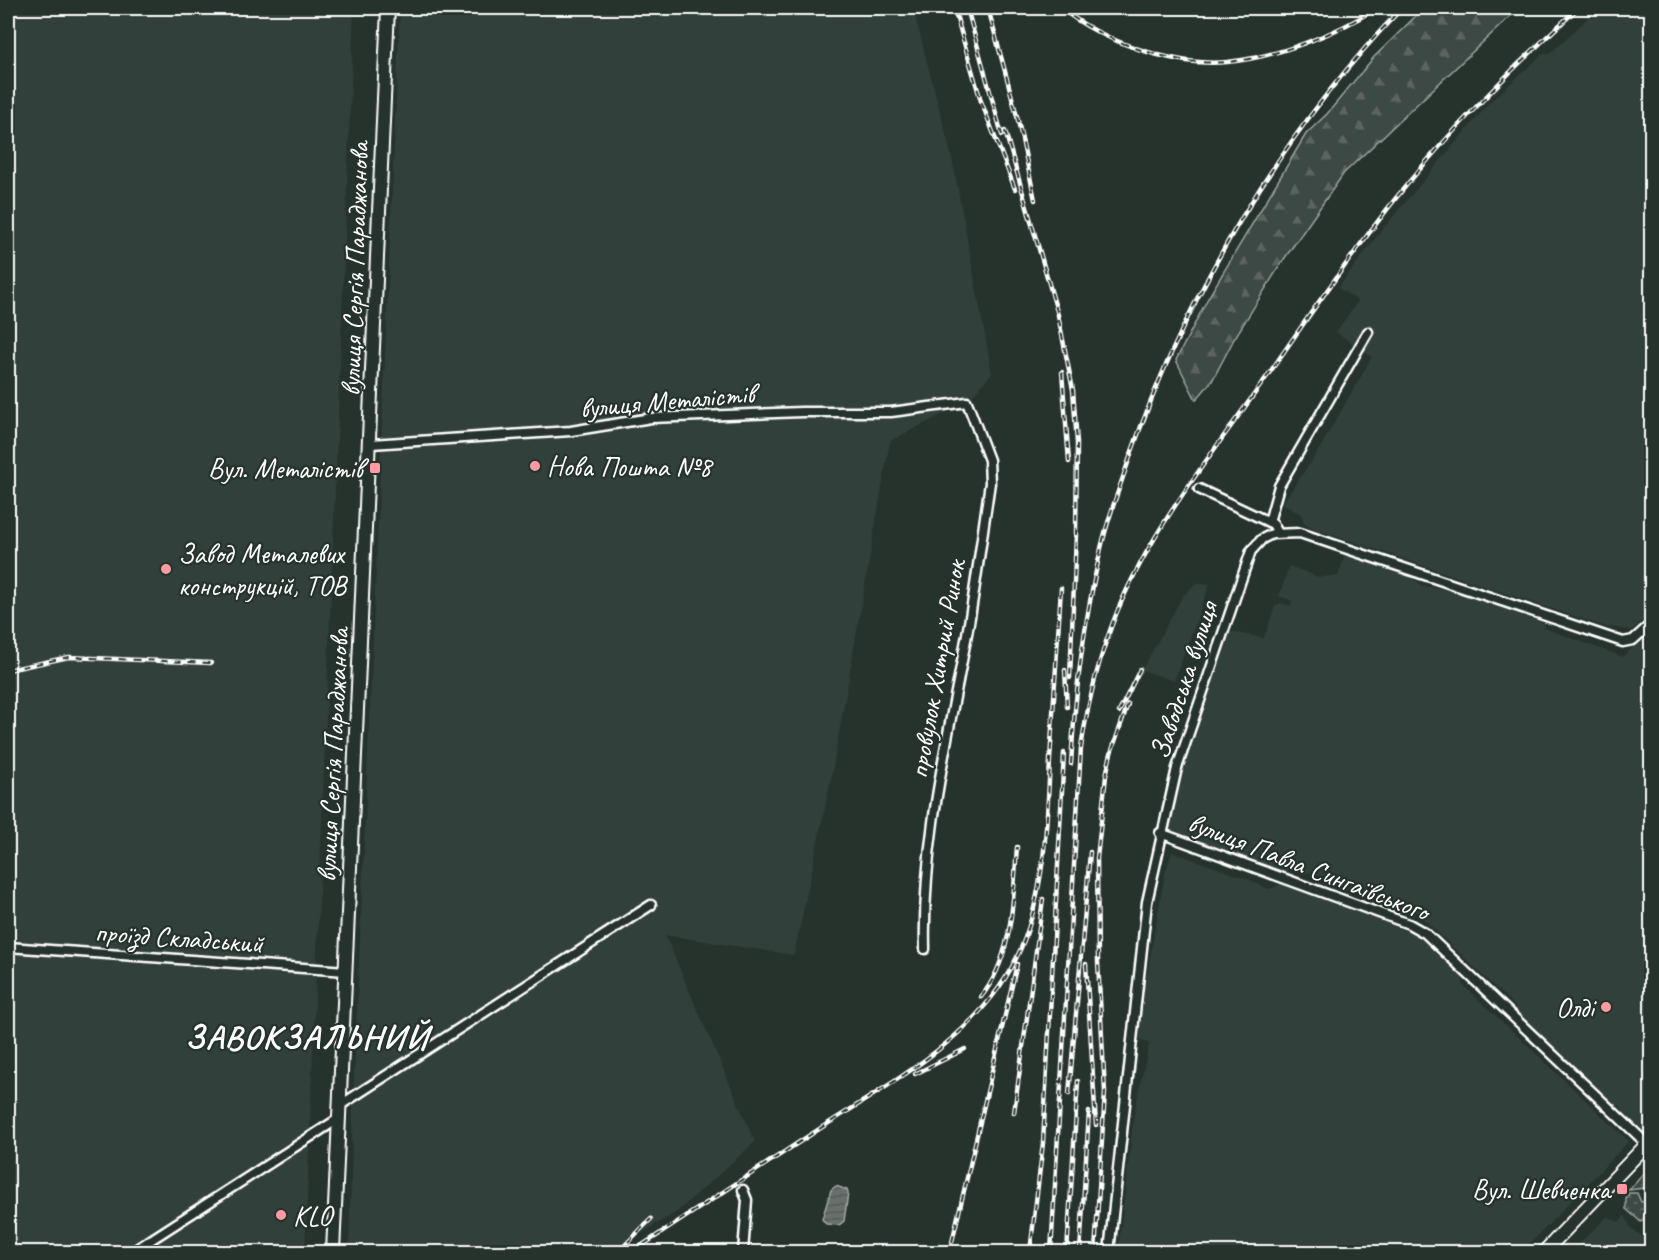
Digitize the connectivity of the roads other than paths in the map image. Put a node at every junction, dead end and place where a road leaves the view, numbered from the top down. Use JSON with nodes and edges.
{"nodes":[{"id":1,"x":388,"y":8,"type":"edge"},
{"id":2,"x":1368,"y":332,"type":"dead end"},
{"id":3,"x":967,"y":402,"type":"joint"},
{"id":4,"x":371,"y":444,"type":"junction"},
{"id":5,"x":1199,"y":489,"type":"dead end"},
{"id":6,"x":1269,"y":522,"type":"junction"},
{"id":7,"x":1278,"y":533,"type":"junction"},
{"id":8,"x":1652,"y":623,"type":"edge"},
{"id":9,"x":1160,"y":833,"type":"junction"},
{"id":10,"x":651,"y":905,"type":"dead end"},
{"id":11,"x":8,"y":947,"type":"edge"},
{"id":12,"x":925,"y":949,"type":"dead end"},
{"id":13,"x":346,"y":971,"type":"junction"},
{"id":14,"x":339,"y":1112,"type":"junction"},
{"id":15,"x":1650,"y":1145,"type":"edge"},
{"id":16,"x":743,"y":1190,"type":"dead end"},
{"id":17,"x":132,"y":1252,"type":"edge"},
{"id":18,"x":333,"y":1252,"type":"edge"},
{"id":19,"x":743,"y":1252,"type":"edge"},
{"id":20,"x":1109,"y":1252,"type":"edge"},
{"id":21,"x":1544,"y":1252,"type":"edge"},
{"id":22,"x":1552,"y":1252,"type":"edge"}],
"edges":[{"from":1,"to":4,"type":"main road","name":"вулиця Сергія Параджанова"},
{"from":2,"to":6,"type":"street"},
{"from":3,"to":4,"type":"street","name":"вулиця Металістів"},
{"from":3,"to":12,"type":"street","name":"провулок Хитрий Ринок"},
{"from":4,"to":13,"type":"main road","name":"вулиця Сергія Параджанова"},
{"from":5,"to":6,"type":"street"},
{"from":6,"to":7,"type":"street"},
{"from":7,"to":8,"type":"street"},
{"from":7,"to":9,"type":"street","name":"Заводська вулиця"},
{"from":9,"to":15,"type":"street","name":"вулиця Павла Сингаївського"},
{"from":9,"to":20,"type":"street","name":"Заводська вулиця"},
{"from":10,"to":14,"type":"street"},
{"from":11,"to":13,"type":"street","name":"проїзд Складський"},
{"from":13,"to":14,"type":"main road","name":"вулиця Сергія Параджанова"},
{"from":14,"to":17,"type":"street"},
{"from":14,"to":18,"type":"main road","name":"вулиця Сергія Параджанова"},
{"from":15,"to":21,"type":"main road"},
{"from":15,"to":22,"type":"main road"},
{"from":16,"to":19,"type":"street"}]}
